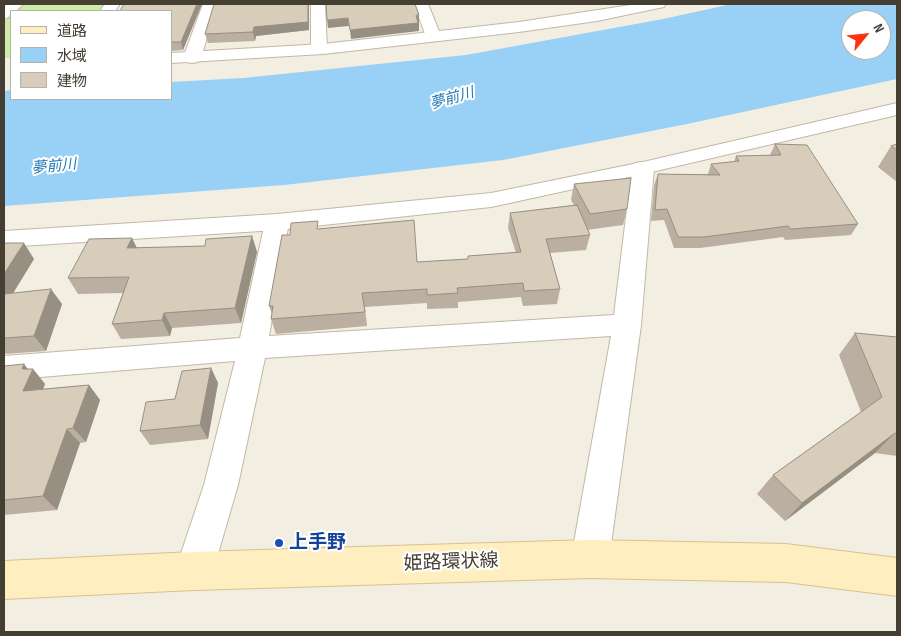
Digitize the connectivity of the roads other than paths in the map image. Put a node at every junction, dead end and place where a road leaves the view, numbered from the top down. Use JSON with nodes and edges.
{"nodes":[{"id":1,"x":16,"y":4,"type":"edge"},
{"id":2,"x":210,"y":4,"type":"edge"},
{"id":3,"x":318,"y":4,"type":"edge"},
{"id":4,"x":421,"y":4,"type":"edge"},
{"id":5,"x":659,"y":4,"type":"edge"},
{"id":6,"x":4,"y":14,"type":"edge"},
{"id":7,"x":433,"y":36,"type":"junction"},
{"id":8,"x":319,"y":49,"type":"junction"},
{"id":9,"x":172,"y":58,"type":"edge"},
{"id":10,"x":192,"y":58,"type":"junction"},
{"id":11,"x":897,"y":109,"type":"edge"},
{"id":12,"x":643,"y":168,"type":"junction"},
{"id":13,"x":277,"y":222,"type":"junction"},
{"id":14,"x":4,"y":239,"type":"edge"},
{"id":15,"x":627,"y":325,"type":"junction"},
{"id":16,"x":253,"y":348,"type":"junction"},
{"id":17,"x":4,"y":368,"type":"edge"},
{"id":18,"x":590,"y":559,"type":"junction"},
{"id":19,"x":194,"y":571,"type":"junction"},
{"id":20,"x":897,"y":577,"type":"edge"},
{"id":21,"x":4,"y":580,"type":"edge"}],
"edges":[{"from":1,"to":6,"type":"street"},
{"from":2,"to":10,"type":"street"},
{"from":3,"to":8,"type":"street"},
{"from":4,"to":7,"type":"street"},
{"from":5,"to":7,"type":"street"},
{"from":7,"to":8,"type":"street"},
{"from":8,"to":10,"type":"street"},
{"from":9,"to":10,"type":"street"},
{"from":11,"to":12,"type":"street"},
{"from":12,"to":13,"type":"street"},
{"from":12,"to":15,"type":"street"},
{"from":13,"to":14,"type":"street"},
{"from":13,"to":16,"type":"street"},
{"from":15,"to":16,"type":"street"},
{"from":15,"to":18,"type":"street"},
{"from":16,"to":17,"type":"street"},
{"from":16,"to":19,"type":"street"},
{"from":18,"to":19,"type":"main road","name":"姫路環状線"},
{"from":18,"to":20,"type":"main road","name":"姫路環状線"},
{"from":19,"to":21,"type":"main road","name":"姫路環状線"}]}
